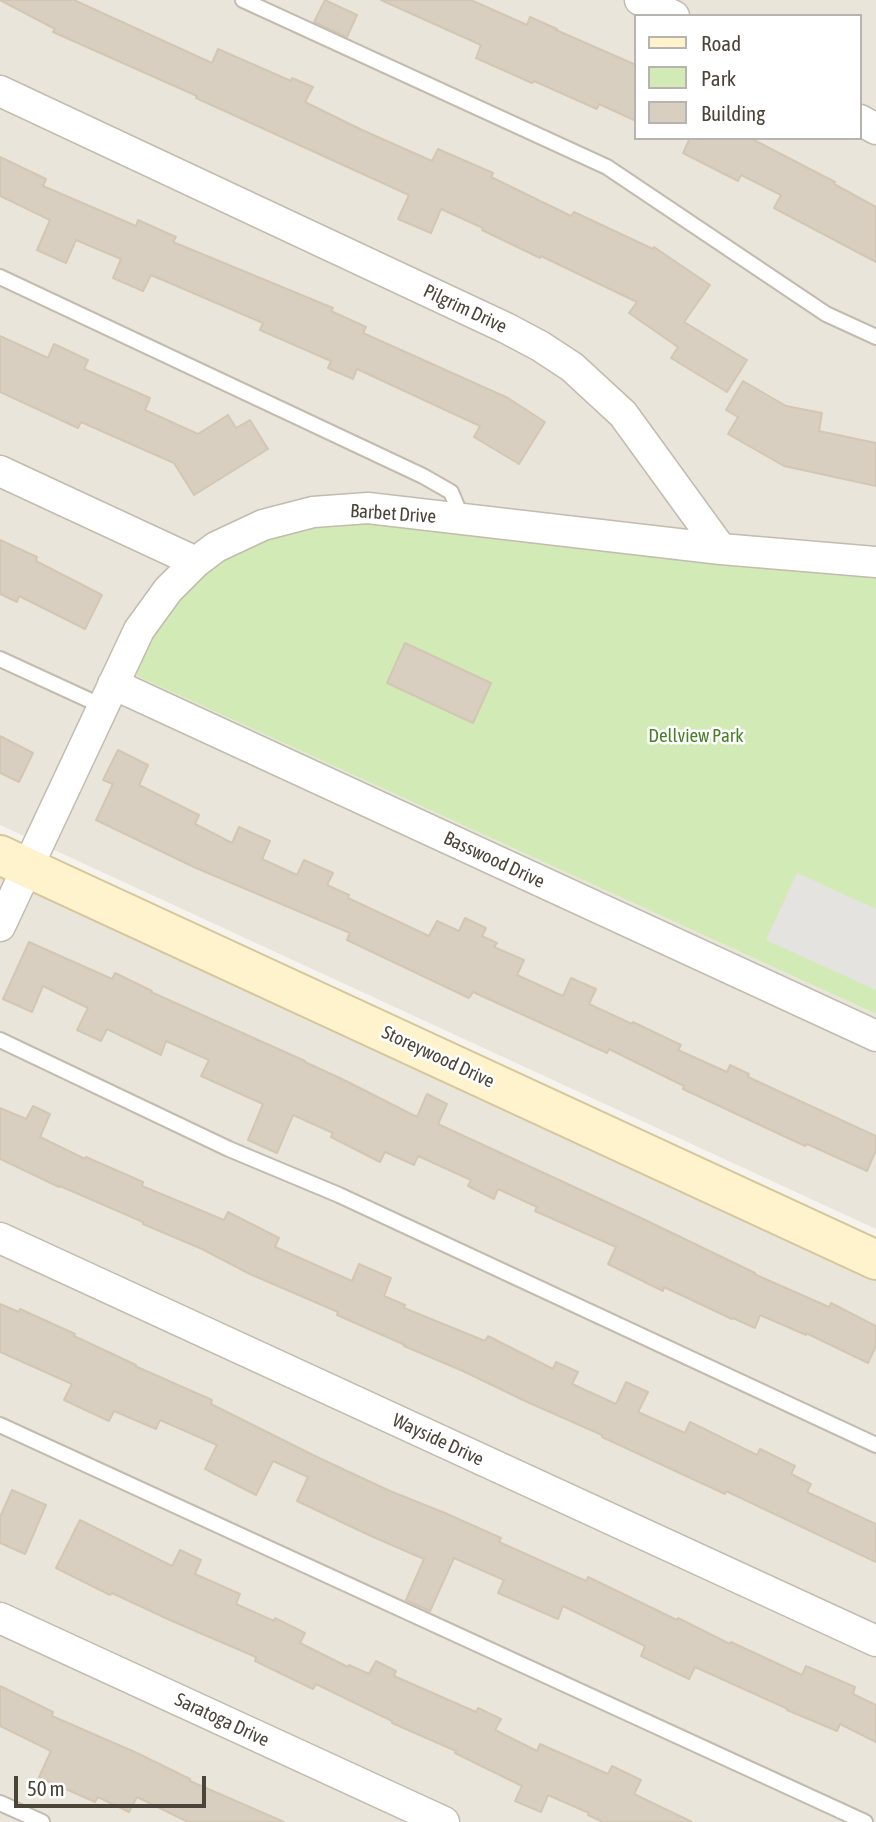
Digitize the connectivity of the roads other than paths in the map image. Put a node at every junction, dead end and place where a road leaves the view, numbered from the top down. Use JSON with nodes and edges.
{"nodes":[{"id":1,"x":243,"y":0,"type":"edge"},
{"id":2,"x":640,"y":0,"type":"edge"},
{"id":3,"x":670,"y":14,"type":"edge"},
{"id":4,"x":0,"y":90,"type":"edge"},
{"id":5,"x":0,"y":277,"type":"edge"},
{"id":6,"x":876,"y":337,"type":"edge"},
{"id":7,"x":0,"y":471,"type":"edge"},
{"id":8,"x":463,"y":520,"type":"junction"},
{"id":9,"x":721,"y":549,"type":"junction"},
{"id":10,"x":196,"y":562,"type":"junction"},
{"id":11,"x":876,"y":562,"type":"edge"},
{"id":12,"x":0,"y":659,"type":"edge"},
{"id":13,"x":108,"y":695,"type":"junction"},
{"id":14,"x":13,"y":861,"type":"edge"},
{"id":15,"x":0,"y":926,"type":"edge"},
{"id":16,"x":876,"y":1036,"type":"edge"},
{"id":17,"x":0,"y":1040,"type":"edge"},
{"id":18,"x":0,"y":1238,"type":"edge"},
{"id":19,"x":876,"y":1260,"type":"edge"},
{"id":20,"x":0,"y":1425,"type":"edge"},
{"id":21,"x":876,"y":1445,"type":"edge"},
{"id":22,"x":0,"y":1618,"type":"edge"},
{"id":23,"x":876,"y":1641,"type":"edge"},
{"id":24,"x":0,"y":1803,"type":"edge"},
{"id":25,"x":42,"y":1822,"type":"edge"},
{"id":26,"x":444,"y":1822,"type":"edge"},
{"id":27,"x":864,"y":1822,"type":"edge"}],
"edges":[{"from":1,"to":6,"type":"lane"},
{"from":2,"to":3,"type":"street"},
{"from":4,"to":9,"type":"street","name":"Pilgrim Drive"},
{"from":5,"to":8,"type":"lane"},
{"from":7,"to":10,"type":"street"},
{"from":8,"to":9,"type":"street","name":"Barbet Drive"},
{"from":8,"to":10,"type":"street","name":"Barbet Drive"},
{"from":9,"to":11,"type":"street"},
{"from":10,"to":13,"type":"street","name":"Barbet Drive"},
{"from":12,"to":13,"type":"lane"},
{"from":13,"to":14,"type":"street","name":"Barbet Drive"},
{"from":13,"to":16,"type":"street","name":"Basswood Drive"},
{"from":14,"to":15,"type":"street","name":"Barbet Drive"},
{"from":14,"to":19,"type":"street","name":"Storeywood Drive"},
{"from":17,"to":21,"type":"lane"},
{"from":18,"to":23,"type":"street","name":"Wayside Drive"},
{"from":20,"to":27,"type":"lane"},
{"from":22,"to":26,"type":"street","name":"Saratoga Drive"},
{"from":24,"to":25,"type":"lane"}]}
